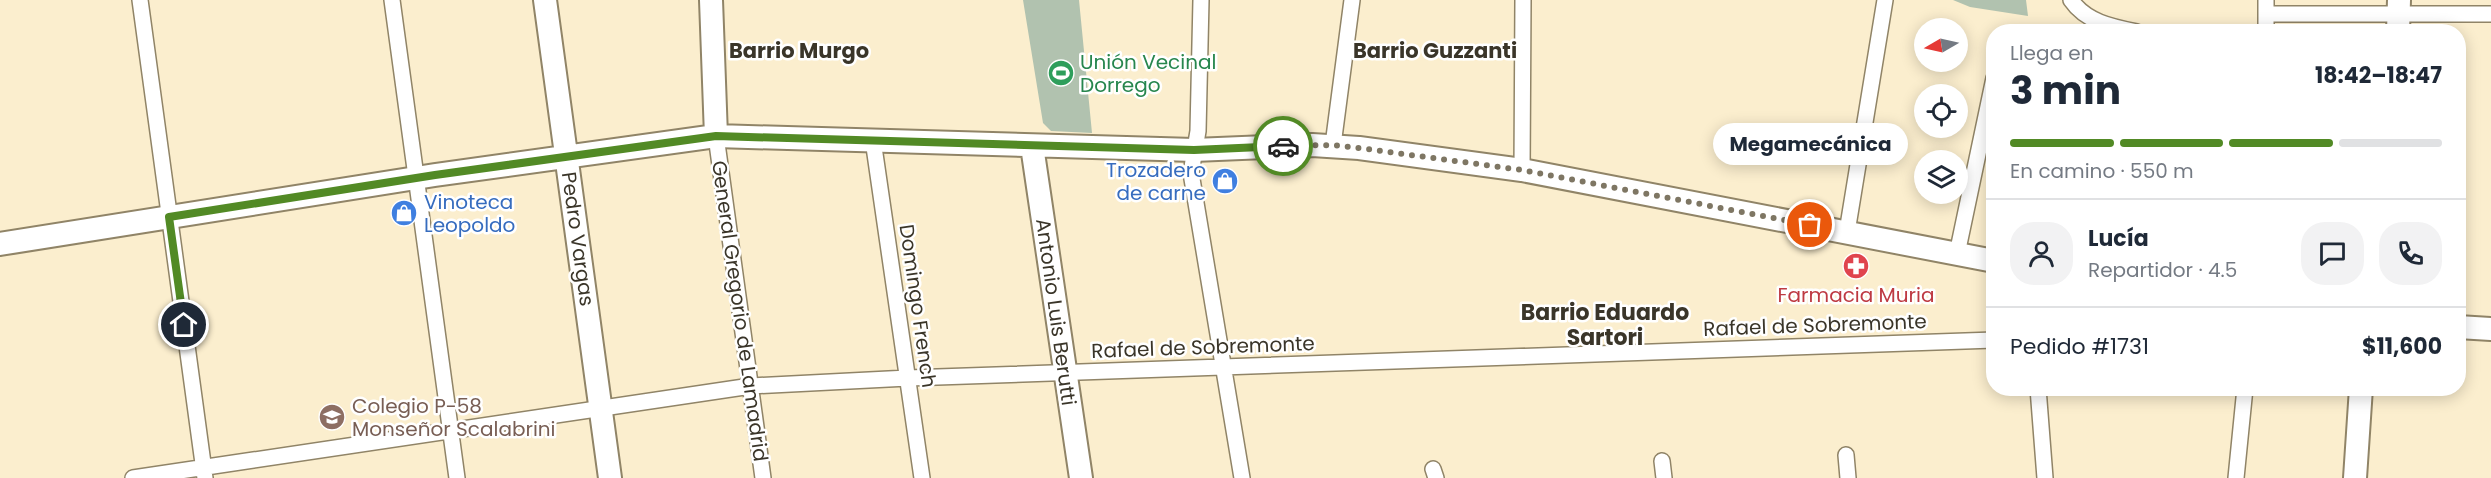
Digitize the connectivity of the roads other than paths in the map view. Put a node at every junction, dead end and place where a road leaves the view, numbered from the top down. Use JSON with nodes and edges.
{"nodes":[{"id":1,"x":140,"y":0,"type":"edge"},
{"id":2,"x":392,"y":0,"type":"edge"},
{"id":3,"x":545,"y":0,"type":"edge"},
{"id":4,"x":711,"y":0,"type":"edge"},
{"id":5,"x":1201,"y":0,"type":"edge"},
{"id":6,"x":1352,"y":0,"type":"edge"},
{"id":7,"x":1523,"y":0,"type":"edge"},
{"id":8,"x":1885,"y":0,"type":"edge"},
{"id":9,"x":2071,"y":0,"type":"edge"},
{"id":10,"x":2266,"y":7,"type":"edge"},
{"id":11,"x":2491,"y":14,"type":"edge"},
{"id":12,"x":2399,"y":15,"type":"edge"},
{"id":13,"x":2102,"y":24,"type":"edge"},
{"id":14,"x":2266,"y":24,"type":"edge"},
{"id":15,"x":1986,"y":116,"type":"edge"},
{"id":16,"x":716,"y":136,"type":"junction"},
{"id":17,"x":873,"y":140,"type":"junction"},
{"id":18,"x":1333,"y":145,"type":"junction"},
{"id":19,"x":1032,"y":146,"type":"junction"},
{"id":20,"x":1194,"y":150,"type":"junction"},
{"id":21,"x":567,"y":156,"type":"junction"},
{"id":22,"x":1522,"y":170,"type":"junction"},
{"id":23,"x":417,"y":178,"type":"junction"},
{"id":24,"x":169,"y":217,"type":"junction"},
{"id":25,"x":1847,"y":232,"type":"junction"},
{"id":26,"x":0,"y":244,"type":"edge"},
{"id":27,"x":1957,"y":254,"type":"junction"},
{"id":28,"x":1986,"y":259,"type":"edge"},
{"id":29,"x":2466,"y":327,"type":"edge"},
{"id":30,"x":2491,"y":329,"type":"edge"},
{"id":31,"x":1986,"y":340,"type":"edge"},
{"id":32,"x":1223,"y":367,"type":"junction"},
{"id":33,"x":1064,"y":372,"type":"junction"},
{"id":34,"x":908,"y":378,"type":"junction"},
{"id":35,"x":751,"y":386,"type":"junction"},
{"id":36,"x":2039,"y":396,"type":"edge"},
{"id":37,"x":2244,"y":396,"type":"edge"},
{"id":38,"x":2360,"y":396,"type":"edge"},
{"id":39,"x":600,"y":407,"type":"junction"},
{"id":40,"x":451,"y":430,"type":"junction"},
{"id":41,"x":1846,"y":455,"type":"dead end"},
{"id":42,"x":1662,"y":461,"type":"dead end"},
{"id":43,"x":204,"y":472,"type":"edge"},
{"id":44,"x":133,"y":478,"type":"edge"},
{"id":45,"x":457,"y":478,"type":"edge"},
{"id":46,"x":610,"y":478,"type":"edge"},
{"id":47,"x":763,"y":478,"type":"edge"},
{"id":48,"x":922,"y":478,"type":"edge"},
{"id":49,"x":1082,"y":478,"type":"edge"},
{"id":50,"x":1242,"y":478,"type":"edge"},
{"id":51,"x":1664,"y":478,"type":"edge"},
{"id":52,"x":1848,"y":478,"type":"edge"},
{"id":53,"x":2045,"y":478,"type":"edge"},
{"id":54,"x":2236,"y":478,"type":"edge"},
{"id":55,"x":2355,"y":478,"type":"edge"}],
"edges":[{"from":1,"to":24,"type":"street"},
{"from":2,"to":23,"type":"street"},
{"from":3,"to":21,"type":"street","name":"Pedro Vargas"},
{"from":4,"to":16,"type":"street","name":"General Gregorio de Lamadrid"},
{"from":5,"to":20,"type":"street"},
{"from":6,"to":18,"type":"street"},
{"from":7,"to":22,"type":"street"},
{"from":8,"to":25,"type":"street"},
{"from":9,"to":13,"type":"street"},
{"from":10,"to":12,"type":"street"},
{"from":10,"to":14,"type":"street"},
{"from":11,"to":12,"type":"street"},
{"from":15,"to":27,"type":"street"},
{"from":16,"to":17,"type":"street"},
{"from":16,"to":21,"type":"street"},
{"from":16,"to":35,"type":"street","name":"General Gregorio de Lamadrid"},
{"from":17,"to":19,"type":"street"},
{"from":17,"to":34,"type":"street","name":"Domingo French"},
{"from":18,"to":20,"type":"street"},
{"from":18,"to":22,"type":"street"},
{"from":19,"to":20,"type":"street"},
{"from":19,"to":33,"type":"street","name":"Antonio Luis Berutti"},
{"from":20,"to":32,"type":"street"},
{"from":21,"to":23,"type":"street"},
{"from":21,"to":39,"type":"street","name":"Pedro Vargas"},
{"from":22,"to":25,"type":"street"},
{"from":23,"to":24,"type":"street"},
{"from":23,"to":40,"type":"street"},
{"from":24,"to":26,"type":"street"},
{"from":24,"to":43,"type":"street"},
{"from":25,"to":27,"type":"street"},
{"from":27,"to":28,"type":"street"},
{"from":29,"to":30,"type":"street"},
{"from":31,"to":32,"type":"street","name":"Rafael de Sobremonte"},
{"from":32,"to":33,"type":"street","name":"Rafael de Sobremonte"},
{"from":32,"to":50,"type":"street"},
{"from":33,"to":34,"type":"street","name":"Rafael de Sobremonte"},
{"from":33,"to":49,"type":"street","name":"Antonio Luis Berutti"},
{"from":34,"to":35,"type":"street","name":"Rafael de Sobremonte"},
{"from":34,"to":48,"type":"street","name":"Domingo French"},
{"from":35,"to":39,"type":"street","name":"Rafael de Sobremonte"},
{"from":35,"to":47,"type":"street","name":"General Gregorio de Lamadrid"},
{"from":36,"to":53,"type":"street"},
{"from":37,"to":54,"type":"street"},
{"from":38,"to":55,"type":"street"},
{"from":39,"to":40,"type":"street","name":"Rafael de Sobremonte"},
{"from":39,"to":46,"type":"street","name":"Pedro Vargas"},
{"from":40,"to":43,"type":"street","name":"Rafael de Sobremonte"},
{"from":40,"to":45,"type":"street"},
{"from":41,"to":52,"type":"street"},
{"from":42,"to":51,"type":"street"},
{"from":43,"to":44,"type":"street","name":"Rafael de Sobremonte"}]}
